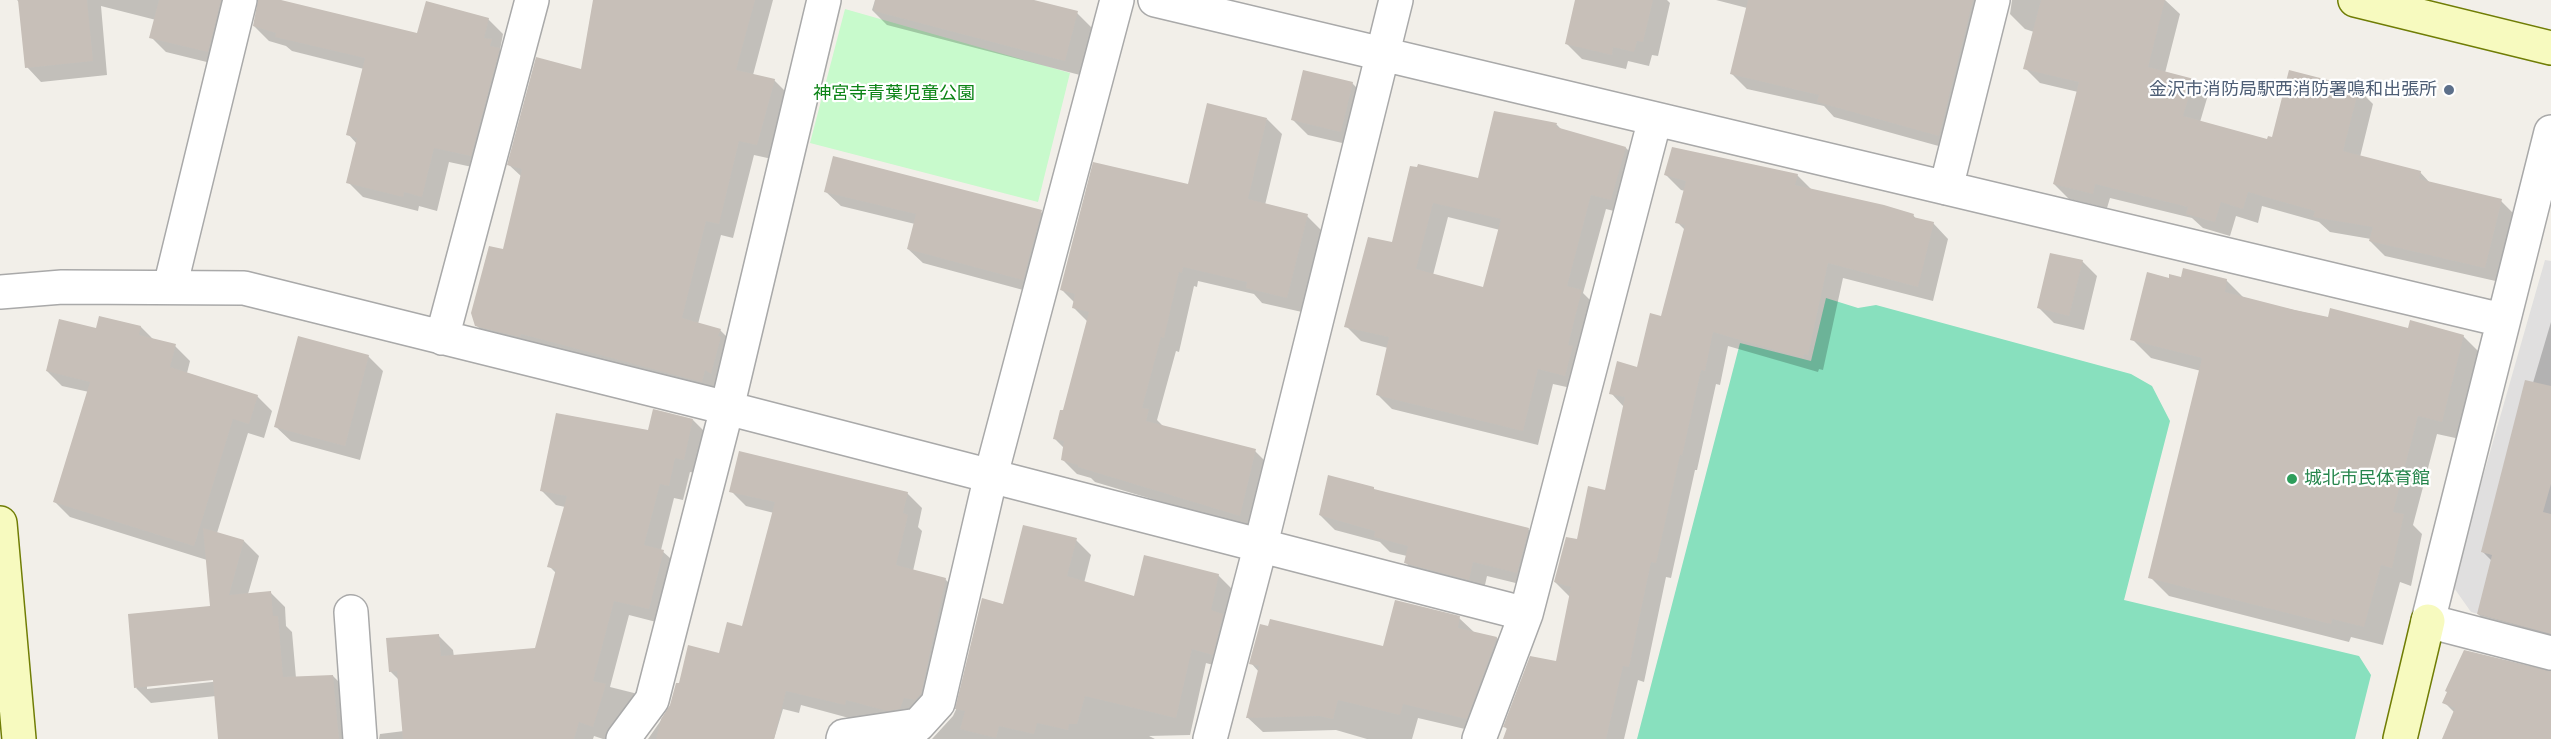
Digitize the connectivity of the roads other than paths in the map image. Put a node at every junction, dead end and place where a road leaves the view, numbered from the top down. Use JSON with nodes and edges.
{"nodes":[{"id":1,"x":240,"y":0,"type":"edge"},
{"id":2,"x":532,"y":0,"type":"edge"},
{"id":3,"x":824,"y":0,"type":"edge"},
{"id":4,"x":1117,"y":0,"type":"edge"},
{"id":5,"x":1155,"y":0,"type":"edge"},
{"id":6,"x":1396,"y":0,"type":"edge"},
{"id":7,"x":1993,"y":0,"type":"edge"},
{"id":8,"x":2355,"y":0,"type":"edge"},
{"id":9,"x":2551,"y":48,"type":"edge"},
{"id":10,"x":1382,"y":54,"type":"junction"},
{"id":11,"x":1655,"y":118,"type":"junction"},
{"id":12,"x":2551,"y":132,"type":"edge"},
{"id":13,"x":1946,"y":188,"type":"junction"},
{"id":14,"x":170,"y":287,"type":"junction"},
{"id":15,"x":0,"y":292,"type":"edge"},
{"id":16,"x":2502,"y":320,"type":"junction"},
{"id":17,"x":442,"y":338,"type":"junction"},
{"id":18,"x":727,"y":408,"type":"junction"},
{"id":19,"x":991,"y":475,"type":"junction"},
{"id":20,"x":0,"y":523,"type":"edge"},
{"id":21,"x":1262,"y":544,"type":"junction"},
{"id":22,"x":351,"y":612,"type":"dead end"},
{"id":23,"x":1526,"y":614,"type":"junction"},
{"id":24,"x":2428,"y":621,"type":"junction"},
{"id":25,"x":2551,"y":653,"type":"edge"},
{"id":26,"x":19,"y":739,"type":"edge"},
{"id":27,"x":360,"y":739,"type":"edge"},
{"id":28,"x":622,"y":739,"type":"edge"},
{"id":29,"x":843,"y":739,"type":"edge"},
{"id":30,"x":1210,"y":739,"type":"edge"},
{"id":31,"x":1479,"y":739,"type":"edge"},
{"id":32,"x":2400,"y":739,"type":"edge"}],
"edges":[{"from":1,"to":14,"type":"street"},
{"from":2,"to":17,"type":"street"},
{"from":3,"to":18,"type":"street"},
{"from":4,"to":19,"type":"street"},
{"from":5,"to":10,"type":"street"},
{"from":6,"to":10,"type":"street"},
{"from":7,"to":13,"type":"street"},
{"from":8,"to":9,"type":"street"},
{"from":10,"to":11,"type":"street"},
{"from":10,"to":21,"type":"street"},
{"from":11,"to":13,"type":"street"},
{"from":11,"to":23,"type":"street"},
{"from":12,"to":16,"type":"street"},
{"from":13,"to":16,"type":"street"},
{"from":14,"to":15,"type":"street"},
{"from":14,"to":17,"type":"street"},
{"from":16,"to":24,"type":"street"},
{"from":17,"to":18,"type":"street"},
{"from":18,"to":19,"type":"street"},
{"from":18,"to":28,"type":"street"},
{"from":19,"to":21,"type":"street"},
{"from":19,"to":29,"type":"street"},
{"from":20,"to":26,"type":"street"},
{"from":21,"to":23,"type":"street"},
{"from":21,"to":30,"type":"street"},
{"from":22,"to":27,"type":"street"},
{"from":23,"to":31,"type":"street"},
{"from":24,"to":25,"type":"street"},
{"from":24,"to":32,"type":"street"}]}
